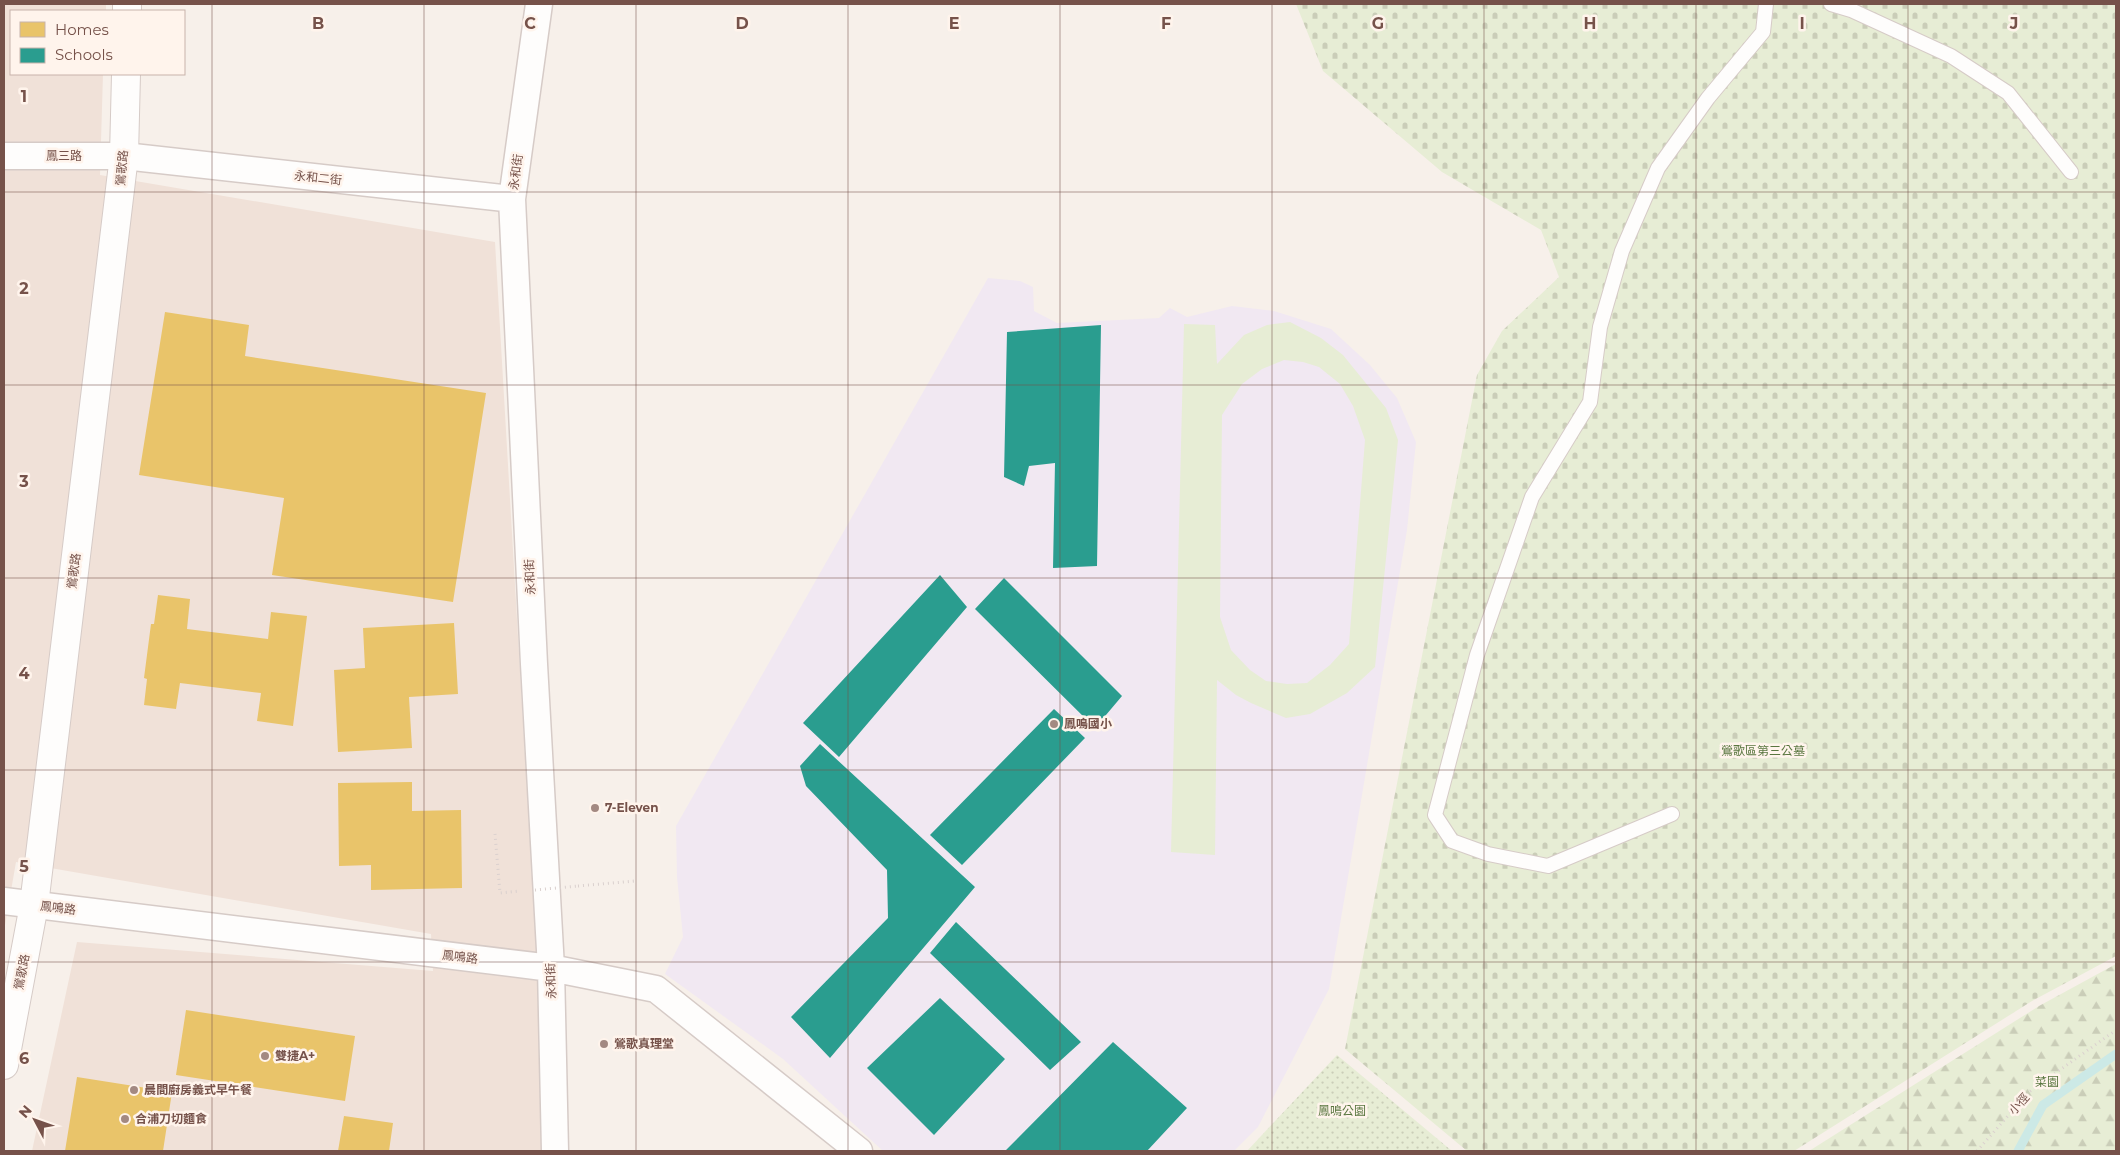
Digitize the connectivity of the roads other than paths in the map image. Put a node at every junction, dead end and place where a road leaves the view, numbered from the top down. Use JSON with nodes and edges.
{"nodes":[{"id":1,"x":539,"y":4,"type":"edge"},
{"id":2,"x":1766,"y":4,"type":"edge"},
{"id":3,"x":1831,"y":4,"type":"edge"},
{"id":4,"x":126,"y":75,"type":"edge"},
{"id":5,"x":4,"y":156,"type":"edge"},
{"id":6,"x":124,"y":156,"type":"junction"},
{"id":7,"x":2071,"y":172,"type":"dead end"},
{"id":8,"x":512,"y":199,"type":"junction"},
{"id":9,"x":1672,"y":814,"type":"dead end"},
{"id":10,"x":4,"y":901,"type":"edge"},
{"id":11,"x":34,"y":905,"type":"junction"},
{"id":12,"x":551,"y":968,"type":"junction"},
{"id":13,"x":4,"y":1065,"type":"edge"},
{"id":14,"x":555,"y":1151,"type":"edge"},
{"id":15,"x":859,"y":1151,"type":"edge"}],
"edges":[{"from":1,"to":8,"type":"street","name":"永和街"},
{"from":2,"to":9,"type":"lane"},
{"from":3,"to":7,"type":"lane"},
{"from":4,"to":6,"type":"street","name":"鶯歌路"},
{"from":5,"to":6,"type":"street","name":"鳳三路"},
{"from":6,"to":8,"type":"street","name":"永和二街"},
{"from":6,"to":11,"type":"street","name":"鶯歌路"},
{"from":8,"to":12,"type":"street","name":"永和街"},
{"from":10,"to":11,"type":"street","name":"鳳鳴路"},
{"from":11,"to":12,"type":"street","name":"鳳鳴路"},
{"from":11,"to":13,"type":"street","name":"鶯歌路"},
{"from":12,"to":14,"type":"street","name":"永和街"},
{"from":12,"to":15,"type":"street","name":"鳳鳴路"}]}
